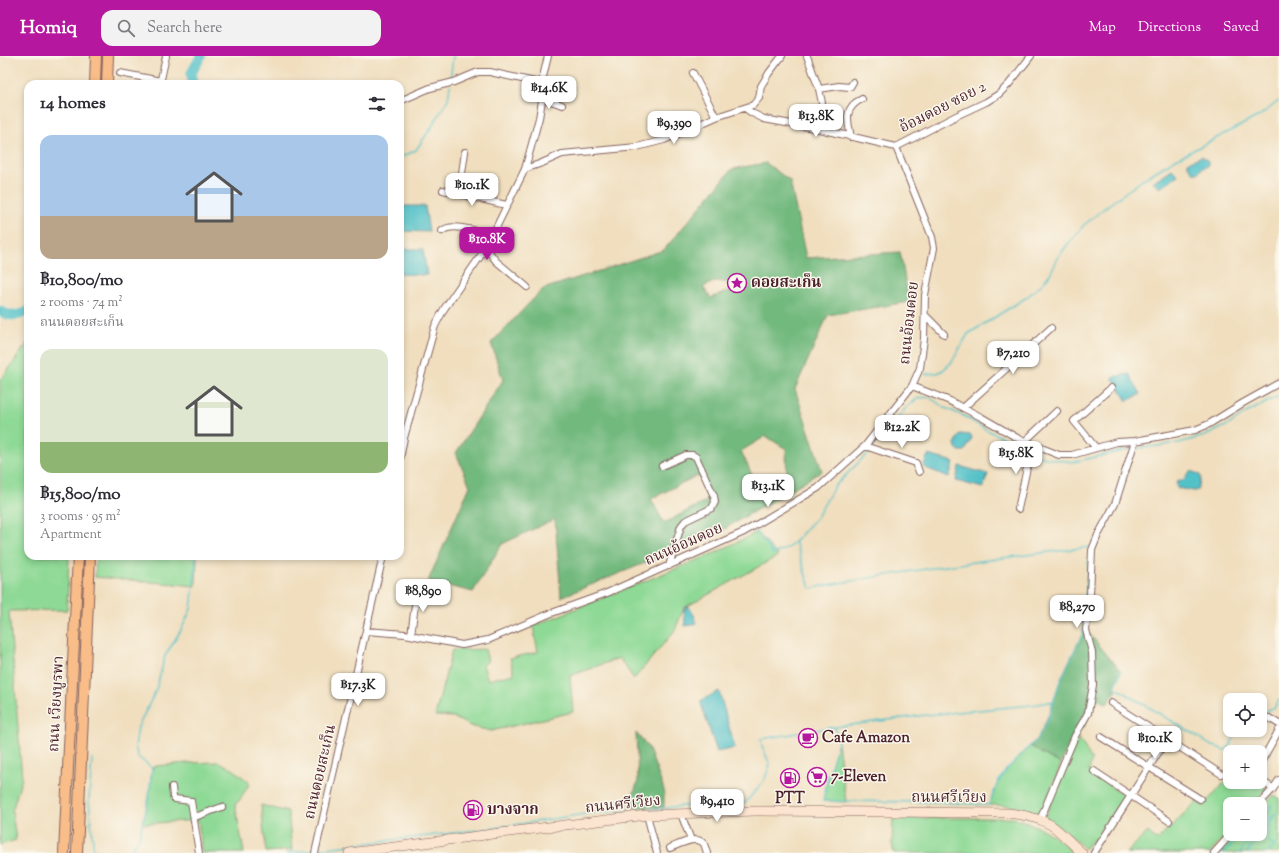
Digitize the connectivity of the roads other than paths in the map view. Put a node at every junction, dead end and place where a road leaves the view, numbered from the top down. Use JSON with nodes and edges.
{"nodes":[{"id":1,"x":96,"y":56,"type":"edge"},
{"id":2,"x":108,"y":56,"type":"edge"},
{"id":3,"x":166,"y":56,"type":"edge"},
{"id":4,"x":548,"y":56,"type":"edge"},
{"id":5,"x":782,"y":56,"type":"edge"},
{"id":6,"x":807,"y":56,"type":"edge"},
{"id":7,"x":1031,"y":56,"type":"edge"},
{"id":8,"x":120,"y":73,"type":"dead end"},
{"id":9,"x":693,"y":73,"type":"dead end"},
{"id":10,"x":95,"y":80,"type":"edge"},
{"id":11,"x":107,"y":80,"type":"edge"},
{"id":12,"x":152,"y":80,"type":"edge"},
{"id":13,"x":161,"y":80,"type":"edge"},
{"id":14,"x":853,"y":82,"type":"dead end"},
{"id":15,"x":544,"y":84,"type":"junction"},
{"id":16,"x":819,"y":89,"type":"junction"},
{"id":17,"x":542,"y":98,"type":"junction"},
{"id":18,"x":404,"y":99,"type":"edge"},
{"id":19,"x":862,"y":99,"type":"dead end"},
{"id":20,"x":562,"y":106,"type":"dead end"},
{"id":21,"x":745,"y":108,"type":"junction"},
{"id":22,"x":716,"y":117,"type":"junction"},
{"id":23,"x":819,"y":129,"type":"junction"},
{"id":24,"x":850,"y":137,"type":"junction"},
{"id":25,"x":896,"y":147,"type":"junction"},
{"id":26,"x":465,"y":152,"type":"dead end"},
{"id":27,"x":524,"y":169,"type":"junction"},
{"id":28,"x":443,"y":190,"type":"dead end"},
{"id":29,"x":459,"y":194,"type":"junction"},
{"id":30,"x":506,"y":205,"type":"junction"},
{"id":31,"x":442,"y":231,"type":"dead end"},
{"id":32,"x":492,"y":235,"type":"junction"},
{"id":33,"x":486,"y":248,"type":"junction"},
{"id":34,"x":527,"y":287,"type":"dead end"},
{"id":35,"x":925,"y":315,"type":"junction"},
{"id":36,"x":1051,"y":328,"type":"dead end"},
{"id":37,"x":944,"y":334,"type":"dead end"},
{"id":38,"x":1279,"y":384,"type":"edge"},
{"id":39,"x":912,"y":386,"type":"junction"},
{"id":40,"x":1111,"y":388,"type":"dead end"},
{"id":41,"x":963,"y":408,"type":"junction"},
{"id":42,"x":1057,"y":411,"type":"dead end"},
{"id":43,"x":404,"y":438,"type":"edge"},
{"id":44,"x":1135,"y":441,"type":"junction"},
{"id":45,"x":1024,"y":442,"type":"junction"},
{"id":46,"x":1032,"y":445,"type":"junction"},
{"id":47,"x":865,"y":446,"type":"junction"},
{"id":48,"x":1096,"y":448,"type":"junction"},
{"id":49,"x":662,"y":466,"type":"dead end"},
{"id":50,"x":919,"y":472,"type":"dead end"},
{"id":51,"x":1018,"y":509,"type":"dead end"},
{"id":52,"x":78,"y":560,"type":"edge"},
{"id":53,"x":90,"y":560,"type":"edge"},
{"id":54,"x":382,"y":560,"type":"edge"},
{"id":55,"x":669,"y":566,"type":"junction"},
{"id":56,"x":425,"y":592,"type":"dead end"},
{"id":57,"x":366,"y":631,"type":"junction"},
{"id":58,"x":411,"y":635,"type":"junction"},
{"id":59,"x":1111,"y":703,"type":"dead end"},
{"id":60,"x":1269,"y":718,"type":"dead end"},
{"id":61,"x":1279,"y":724,"type":"edge"},
{"id":62,"x":1279,"y":730,"type":"edge"},
{"id":63,"x":1101,"y":736,"type":"dead end"},
{"id":64,"x":1167,"y":739,"type":"junction"},
{"id":65,"x":1267,"y":751,"type":"edge"},
{"id":66,"x":1149,"y":767,"type":"junction"},
{"id":67,"x":1094,"y":771,"type":"dead end"},
{"id":68,"x":1221,"y":774,"type":"dead end"},
{"id":69,"x":1279,"y":780,"type":"edge"},
{"id":70,"x":1267,"y":784,"type":"edge"},
{"id":71,"x":172,"y":787,"type":"dead end"},
{"id":72,"x":1273,"y":789,"type":"junction"},
{"id":73,"x":1131,"y":796,"type":"junction"},
{"id":74,"x":1266,"y":797,"type":"edge"},
{"id":75,"x":1200,"y":799,"type":"dead end"},
{"id":76,"x":222,"y":807,"type":"dead end"},
{"id":77,"x":681,"y":814,"type":"junction"},
{"id":78,"x":647,"y":816,"type":"junction"},
{"id":79,"x":195,"y":817,"type":"junction"},
{"id":80,"x":1040,"y":820,"type":"junction"},
{"id":81,"x":1169,"y":821,"type":"dead end"},
{"id":82,"x":691,"y":840,"type":"junction"},
{"id":83,"x":1225,"y":841,"type":"edge"},
{"id":84,"x":670,"y":848,"type":"dead end"},
{"id":85,"x":77,"y":852,"type":"edge"},
{"id":86,"x":64,"y":853,"type":"edge"},
{"id":87,"x":199,"y":853,"type":"edge"},
{"id":88,"x":316,"y":853,"type":"edge"},
{"id":89,"x":349,"y":853,"type":"edge"},
{"id":90,"x":657,"y":853,"type":"edge"},
{"id":91,"x":707,"y":853,"type":"edge"},
{"id":92,"x":1082,"y":853,"type":"edge"},
{"id":93,"x":1094,"y":853,"type":"edge"},
{"id":94,"x":1214,"y":853,"type":"edge"}],
"edges":[{"from":1,"to":10,"type":"main road"},
{"from":2,"to":11,"type":"main road"},
{"from":3,"to":13,"type":"street"},
{"from":4,"to":15,"type":"street"},
{"from":5,"to":21,"type":"street"},
{"from":6,"to":16,"type":"street"},
{"from":7,"to":25,"type":"street","name":"อ้อมดอย ซอย 2"},
{"from":8,"to":12,"type":"street"},
{"from":9,"to":22,"type":"street"},
{"from":14,"to":16,"type":"street"},
{"from":15,"to":17,"type":"street"},
{"from":15,"to":18,"type":"street"},
{"from":16,"to":23,"type":"street"},
{"from":17,"to":20,"type":"street"},
{"from":17,"to":27,"type":"street"},
{"from":19,"to":24,"type":"street"},
{"from":21,"to":22,"type":"street"},
{"from":21,"to":23,"type":"street"},
{"from":22,"to":27,"type":"street"},
{"from":23,"to":24,"type":"street"},
{"from":24,"to":25,"type":"street"},
{"from":25,"to":35,"type":"street","name":"ถนนอ้อมดอย"},
{"from":26,"to":29,"type":"street"},
{"from":27,"to":30,"type":"street"},
{"from":28,"to":29,"type":"street"},
{"from":29,"to":30,"type":"street"},
{"from":30,"to":32,"type":"street"},
{"from":31,"to":32,"type":"street"},
{"from":32,"to":33,"type":"street"},
{"from":33,"to":34,"type":"street"},
{"from":33,"to":43,"type":"street"},
{"from":35,"to":37,"type":"street"},
{"from":35,"to":39,"type":"street","name":"ถนนอ้อมดอย"},
{"from":36,"to":41,"type":"street"},
{"from":38,"to":44,"type":"street"},
{"from":39,"to":41,"type":"street"},
{"from":39,"to":47,"type":"street","name":"ถนนอ้อมดอย"},
{"from":40,"to":48,"type":"street"},
{"from":41,"to":45,"type":"street"},
{"from":42,"to":45,"type":"street"},
{"from":44,"to":48,"type":"street"},
{"from":44,"to":80,"type":"street"},
{"from":45,"to":46,"type":"street"},
{"from":46,"to":48,"type":"street"},
{"from":46,"to":51,"type":"street"},
{"from":47,"to":50,"type":"street"},
{"from":47,"to":55,"type":"street","name":"ถนนอ้อมดอย"},
{"from":49,"to":55,"type":"street"},
{"from":52,"to":86,"type":"main road","name":"ถนน เวียงบูรพา"},
{"from":53,"to":85,"type":"main road","name":"ถนน เวียงบูรพา"},
{"from":54,"to":57,"type":"street","name":"ถนนดอยสะเก็น"},
{"from":55,"to":58,"type":"street","name":"ถนนอ้อมดอย"},
{"from":56,"to":58,"type":"street"},
{"from":57,"to":58,"type":"street","name":"ถนนอ้อมดอย"},
{"from":57,"to":88,"type":"street","name":"ถนนดอยสะเก็น"},
{"from":59,"to":64,"type":"street"},
{"from":60,"to":61,"type":"street"},
{"from":62,"to":65,"type":"street"},
{"from":63,"to":66,"type":"street"},
{"from":64,"to":66,"type":"street"},
{"from":64,"to":68,"type":"street"},
{"from":66,"to":73,"type":"street"},
{"from":66,"to":75,"type":"street"},
{"from":67,"to":73,"type":"street"},
{"from":69,"to":72,"type":"street"},
{"from":70,"to":72,"type":"street"},
{"from":71,"to":79,"type":"street"},
{"from":72,"to":74,"type":"street"},
{"from":73,"to":81,"type":"street"},
{"from":73,"to":93,"type":"street"},
{"from":76,"to":79,"type":"street"},
{"from":77,"to":78,"type":"main road","name":"ถนนศรีเวียง"},
{"from":77,"to":80,"type":"main road","name":"ถนนศรีเวียง"},
{"from":77,"to":82,"type":"street"},
{"from":78,"to":89,"type":"main road","name":"ถนนศรีเวียง"},
{"from":78,"to":90,"type":"street"},
{"from":79,"to":87,"type":"street"},
{"from":80,"to":92,"type":"main road","name":"ถนนศรีเวียง"},
{"from":82,"to":84,"type":"street"},
{"from":82,"to":91,"type":"street"},
{"from":83,"to":94,"type":"street"}]}
